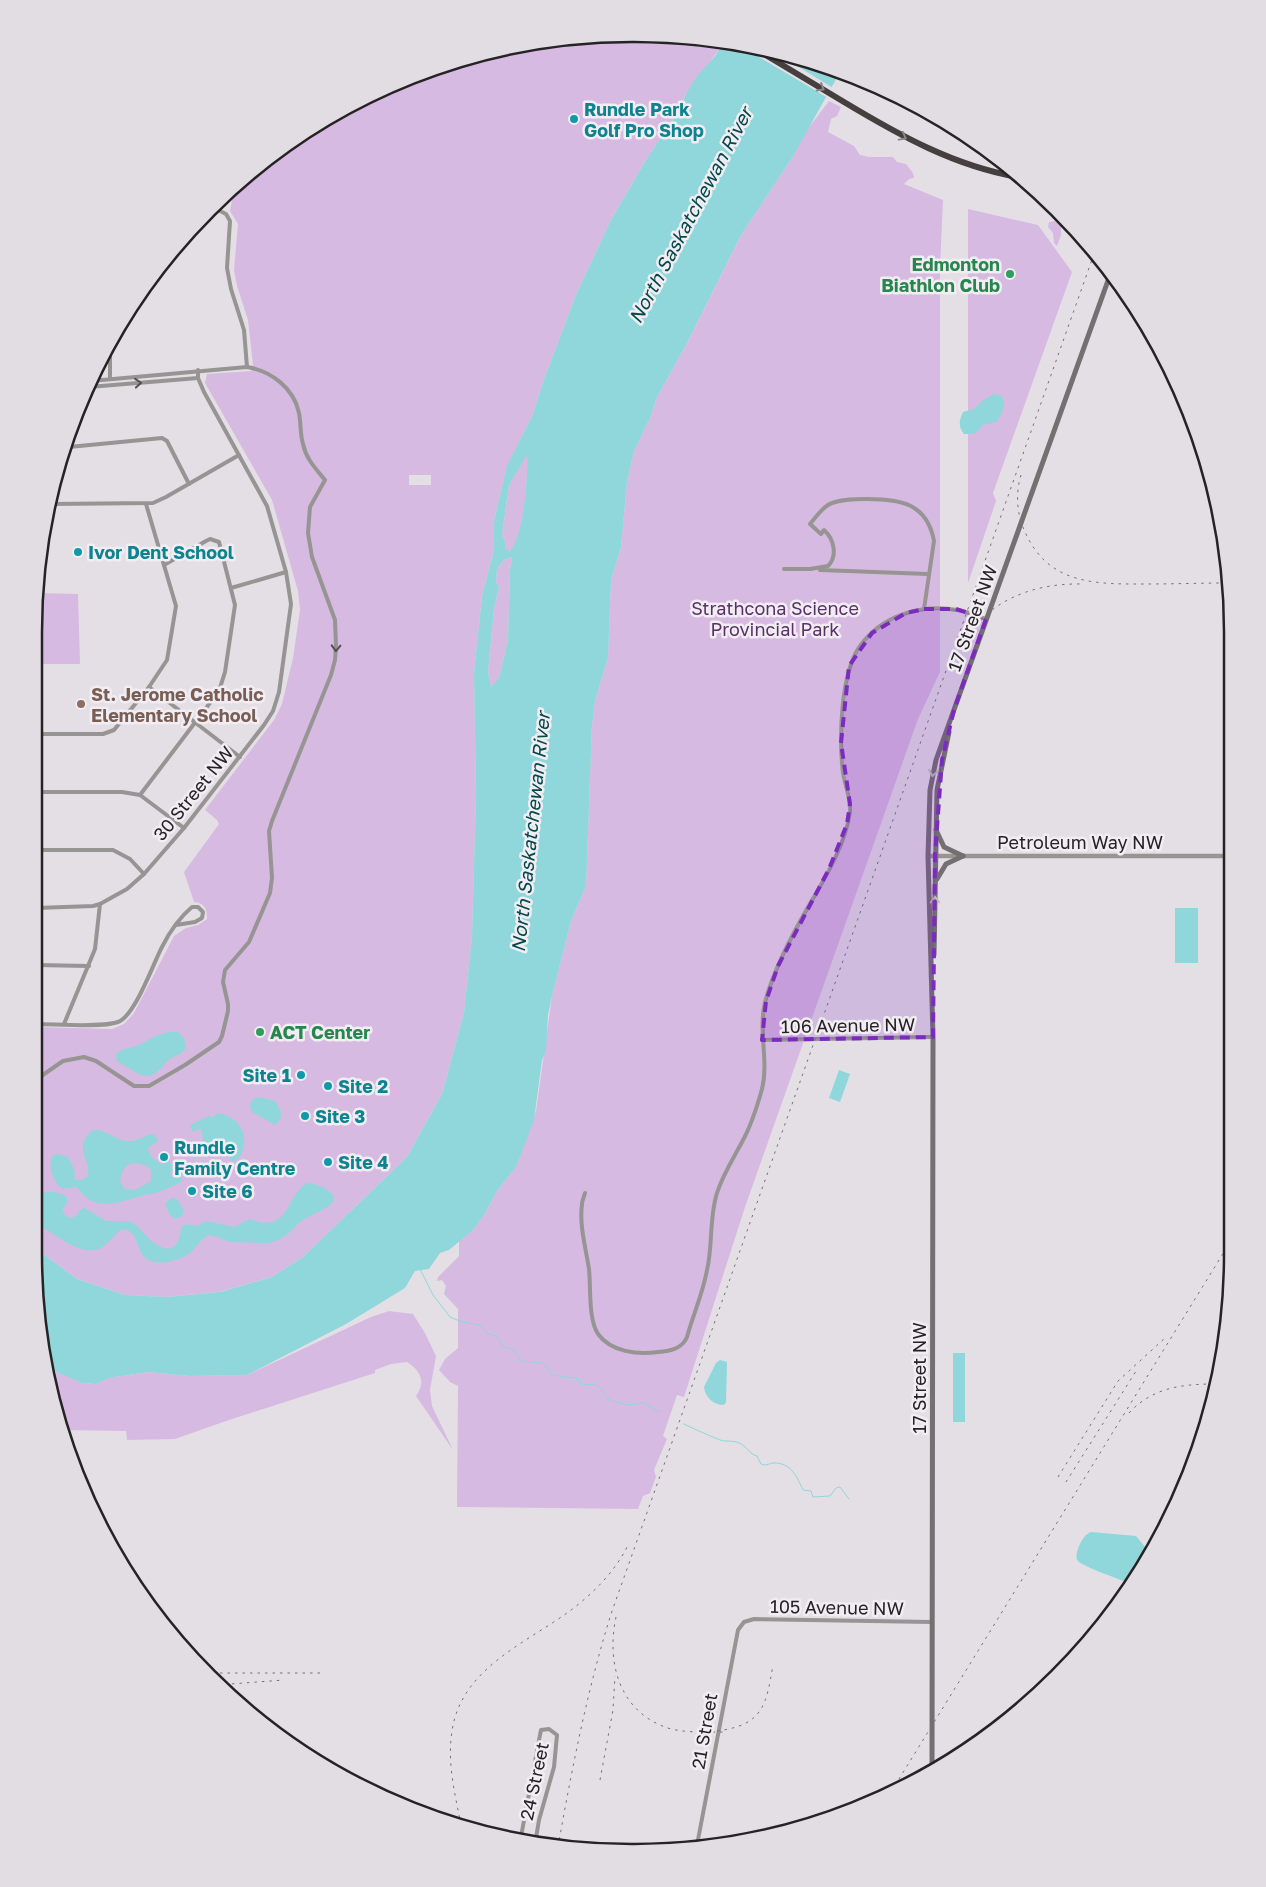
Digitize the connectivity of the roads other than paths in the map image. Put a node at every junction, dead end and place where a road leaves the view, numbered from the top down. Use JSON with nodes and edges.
{"nodes":[{"id":1,"x":775,"y":60,"type":"edge"},
{"id":2,"x":1003,"y":174,"type":"edge"},
{"id":3,"x":220,"y":211,"type":"edge"},
{"id":4,"x":1107,"y":282,"type":"edge"},
{"id":5,"x":110,"y":359,"type":"edge"},
{"id":6,"x":247,"y":367,"type":"junction"},
{"id":7,"x":198,"y":370,"type":"junction"},
{"id":8,"x":110,"y":378,"type":"junction"},
{"id":9,"x":198,"y":378,"type":"junction"},
{"id":10,"x":99,"y":380,"type":"edge"},
{"id":11,"x":96,"y":386,"type":"edge"},
{"id":12,"x":73,"y":447,"type":"edge"},
{"id":13,"x":239,"y":455,"type":"junction"},
{"id":14,"x":189,"y":484,"type":"junction"},
{"id":15,"x":57,"y":504,"type":"edge"},
{"id":16,"x":146,"y":504,"type":"junction"},
{"id":17,"x":164,"y":565,"type":"junction"},
{"id":18,"x":784,"y":569,"type":"dead end"},
{"id":19,"x":810,"y":569,"type":"junction"},
{"id":20,"x":286,"y":572,"type":"junction"},
{"id":21,"x":928,"y":574,"type":"junction"},
{"id":22,"x":231,"y":588,"type":"junction"},
{"id":23,"x":924,"y":608,"type":"junction"},
{"id":24,"x":986,"y":619,"type":"junction"},
{"id":25,"x":150,"y":686,"type":"junction"},
{"id":26,"x":954,"y":710,"type":"junction"},
{"id":27,"x":194,"y":722,"type":"junction"},
{"id":28,"x":42,"y":734,"type":"edge"},
{"id":29,"x":240,"y":757,"type":"junction"},
{"id":30,"x":42,"y":792,"type":"edge"},
{"id":31,"x":140,"y":795,"type":"junction"},
{"id":32,"x":935,"y":827,"type":"junction"},
{"id":33,"x":184,"y":828,"type":"junction"},
{"id":34,"x":42,"y":850,"type":"edge"},
{"id":35,"x":928,"y":856,"type":"junction"},
{"id":36,"x":935,"y":856,"type":"junction"},
{"id":37,"x":963,"y":856,"type":"junction"},
{"id":38,"x":1224,"y":856,"type":"edge"},
{"id":39,"x":144,"y":874,"type":"junction"},
{"id":40,"x":935,"y":882,"type":"junction"},
{"id":41,"x":100,"y":904,"type":"junction"},
{"id":42,"x":42,"y":908,"type":"edge"},
{"id":43,"x":176,"y":925,"type":"junction"},
{"id":44,"x":42,"y":965,"type":"edge"},
{"id":45,"x":89,"y":966,"type":"junction"},
{"id":46,"x":933,"y":984,"type":"junction"},
{"id":47,"x":42,"y":1024,"type":"edge"},
{"id":48,"x":64,"y":1024,"type":"junction"},
{"id":49,"x":933,"y":1038,"type":"junction"},
{"id":50,"x":762,"y":1040,"type":"junction"},
{"id":51,"x":42,"y":1076,"type":"edge"},
{"id":52,"x":585,"y":1193,"type":"dead end"},
{"id":53,"x":932,"y":1622,"type":"junction"},
{"id":54,"x":742,"y":1624,"type":"joint"},
{"id":55,"x":932,"y":1763,"type":"edge"},
{"id":56,"x":522,"y":1834,"type":"edge"},
{"id":57,"x":536,"y":1836,"type":"edge"},
{"id":58,"x":698,"y":1840,"type":"edge"}],
"edges":[{"from":1,"to":2,"type":"highway","one_way":true},
{"from":3,"to":6,"type":"street"},
{"from":4,"to":24,"type":"main road","name":"17 Street NW"},
{"from":5,"to":8,"type":"street"},
{"from":6,"to":7,"type":"street"},
{"from":6,"to":51,"type":"street","one_way":true},
{"from":7,"to":8,"type":"street"},
{"from":7,"to":9,"type":"street","name":"30 Street NW"},
{"from":8,"to":10,"type":"street"},
{"from":11,"to":9,"type":"street","one_way":true},
{"from":9,"to":13,"type":"street","name":"30 Street NW"},
{"from":12,"to":14,"type":"street"},
{"from":13,"to":14,"type":"street"},
{"from":13,"to":20,"type":"street","name":"30 Street NW"},
{"from":14,"to":16,"type":"street"},
{"from":15,"to":16,"type":"street"},
{"from":16,"to":17,"type":"street"},
{"from":17,"to":22,"type":"street"},
{"from":17,"to":25,"type":"street"},
{"from":18,"to":19,"type":"street"},
{"from":19,"to":21,"type":"street"},
{"from":19,"to":21,"type":"street"},
{"from":20,"to":22,"type":"street"},
{"from":20,"to":29,"type":"street","name":"30 Street NW"},
{"from":21,"to":23,"type":"street"},
{"from":22,"to":27,"type":"street"},
{"from":23,"to":24,"type":"street"},
{"from":23,"to":50,"type":"street"},
{"from":24,"to":26,"type":"main road","name":"17 Street NW"},
{"from":25,"to":27,"type":"street"},
{"from":25,"to":28,"type":"street"},
{"from":26,"to":32,"type":"main road"},
{"from":26,"to":35,"type":"main road","name":"17 Street NW","one_way":true},
{"from":27,"to":29,"type":"street"},
{"from":27,"to":31,"type":"street"},
{"from":29,"to":33,"type":"street","name":"30 Street NW"},
{"from":30,"to":31,"type":"street"},
{"from":31,"to":33,"type":"street"},
{"from":32,"to":36,"type":"main road"},
{"from":32,"to":37,"type":"main road"},
{"from":33,"to":39,"type":"street","name":"30 Street NW"},
{"from":34,"to":39,"type":"street"},
{"from":35,"to":36,"type":"street","name":"Petroleum Way NW"},
{"from":35,"to":46,"type":"main road","name":"17 Street NW"},
{"from":36,"to":37,"type":"street","name":"Petroleum Way NW"},
{"from":36,"to":40,"type":"main road","name":"17 Street NW"},
{"from":37,"to":38,"type":"street","name":"Petroleum Way NW"},
{"from":37,"to":40,"type":"main road"},
{"from":39,"to":41,"type":"street","name":"30 Street NW"},
{"from":46,"to":40,"type":"main road","name":"17 Street NW","one_way":true},
{"from":41,"to":42,"type":"street"},
{"from":41,"to":45,"type":"street"},
{"from":43,"to":43,"type":"street"},
{"from":43,"to":48,"type":"street"},
{"from":44,"to":45,"type":"street"},
{"from":45,"to":48,"type":"street"},
{"from":46,"to":49,"type":"main road","name":"17 Street NW"},
{"from":47,"to":48,"type":"street"},
{"from":49,"to":50,"type":"street","name":"106 Avenue NW"},
{"from":49,"to":53,"type":"main road","name":"17 Street NW"},
{"from":50,"to":52,"type":"street"},
{"from":53,"to":54,"type":"street","name":"105 Avenue NW"},
{"from":53,"to":55,"type":"main road","name":"17 Street NW"},
{"from":54,"to":58,"type":"street","name":"21 Street"},
{"from":56,"to":57,"type":"street","name":"24 Street"}]}
